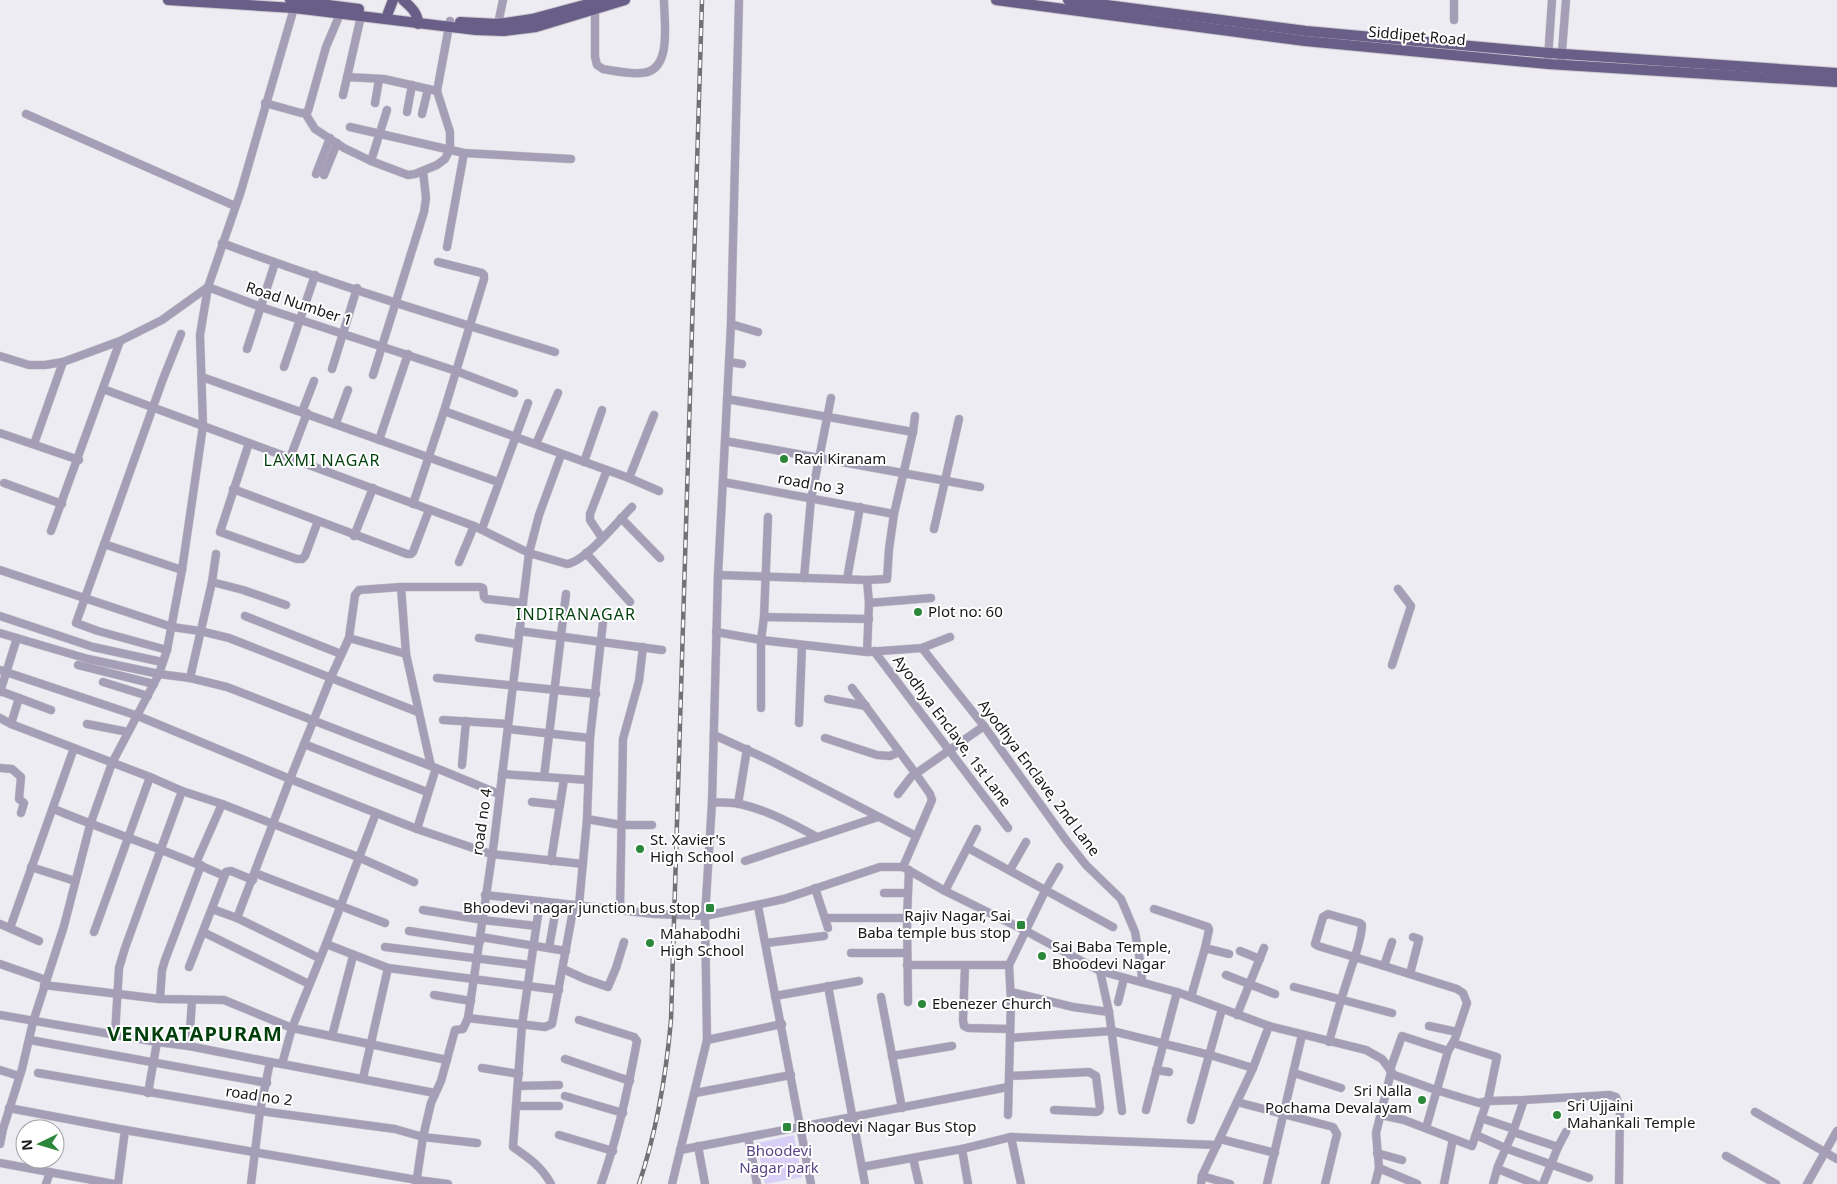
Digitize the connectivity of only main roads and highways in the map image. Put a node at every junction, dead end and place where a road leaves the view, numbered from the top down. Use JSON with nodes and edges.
{"nodes":[{"id":1,"x":168,"y":0,"type":"edge"},
{"id":2,"x":393,"y":0,"type":"edge"},
{"id":3,"x":402,"y":0,"type":"edge"},
{"id":4,"x":603,"y":0,"type":"edge"},
{"id":5,"x":626,"y":0,"type":"edge"},
{"id":6,"x":996,"y":0,"type":"edge"},
{"id":7,"x":1068,"y":0,"type":"edge"},
{"id":8,"x":1108,"y":3,"type":"edge"},
{"id":9,"x":292,"y":4,"type":"edge"},
{"id":10,"x":573,"y":4,"type":"edge"},
{"id":11,"x":388,"y":13,"type":"junction"},
{"id":12,"x":418,"y":21,"type":"junction"},
{"id":13,"x":449,"y":24,"type":"junction"},
{"id":14,"x":1548,"y":58,"type":"junction"},
{"id":15,"x":1562,"y":59,"type":"junction"},
{"id":16,"x":1837,"y":73,"type":"edge"},
{"id":17,"x":1837,"y":82,"type":"edge"}],
"edges":[{"from":1,"to":9,"type":"main road"},
{"from":2,"to":11,"type":"main road"},
{"from":3,"to":12,"type":"main road"},
{"from":4,"to":10,"type":"main road"},
{"from":5,"to":13,"type":"main road"},
{"from":6,"to":14,"type":"main road","name":"Siddipet Road"},
{"from":7,"to":8,"type":"main road","name":"Siddipet Road"},
{"from":8,"to":14,"type":"main road","name":"Siddipet Road"},
{"from":9,"to":11,"type":"main road"},
{"from":9,"to":12,"type":"main road"},
{"from":10,"to":13,"type":"main road"},
{"from":11,"to":12,"type":"main road"},
{"from":12,"to":13,"type":"main road"},
{"from":14,"to":15,"type":"main road","name":"Siddipet Road"},
{"from":15,"to":16,"type":"main road","name":"Siddipet Road"},
{"from":15,"to":17,"type":"main road","name":"Siddipet Road"}]}
